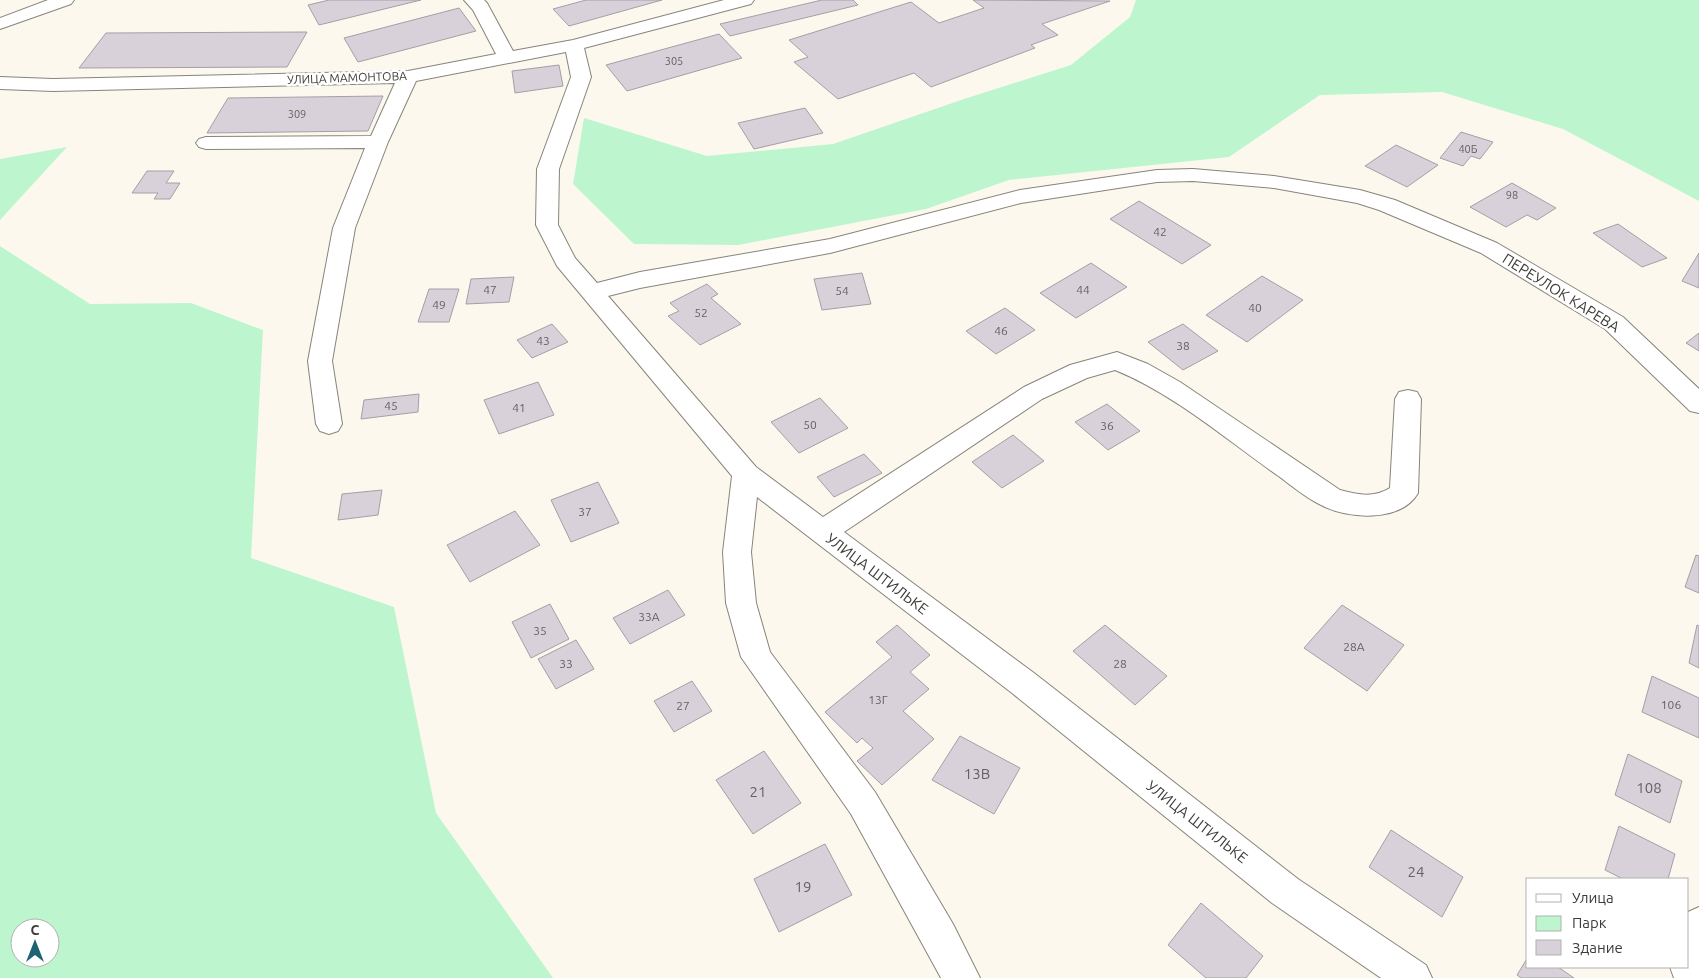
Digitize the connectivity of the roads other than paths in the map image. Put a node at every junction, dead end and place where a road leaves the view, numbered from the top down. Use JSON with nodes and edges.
{"nodes":[{"id":1,"x":65,"y":0,"type":"edge"},
{"id":2,"x":473,"y":0,"type":"edge"},
{"id":3,"x":745,"y":0,"type":"edge"},
{"id":4,"x":0,"y":24,"type":"edge"},
{"id":5,"x":574,"y":45,"type":"junction"},
{"id":6,"x":508,"y":59,"type":"junction"},
{"id":7,"x":408,"y":77,"type":"junction"},
{"id":8,"x":0,"y":83,"type":"edge"},
{"id":9,"x":378,"y":142,"type":"junction"},
{"id":10,"x":206,"y":143,"type":"dead end"},
{"id":11,"x":592,"y":292,"type":"junction"},
{"id":12,"x":1408,"y":399,"type":"dead end"},
{"id":13,"x":1699,"y":404,"type":"edge"},
{"id":14,"x":329,"y":424,"type":"dead end"},
{"id":15,"x":746,"y":474,"type":"junction"},
{"id":16,"x":822,"y":532,"type":"junction"},
{"id":17,"x":1699,"y":925,"type":"edge"},
{"id":18,"x":1689,"y":963,"type":"edge"},
{"id":19,"x":961,"y":978,"type":"edge"},
{"id":20,"x":1413,"y":978,"type":"edge"}],
"edges":[{"from":1,"to":4,"type":"street"},
{"from":2,"to":6,"type":"street"},
{"from":3,"to":5,"type":"street","name":"УЛИЦА МАМОНТОВА"},
{"from":5,"to":6,"type":"street","name":"УЛИЦА МАМОНТОВА"},
{"from":5,"to":11,"type":"street","name":"УЛИЦА ШТИЛЬКЕ"},
{"from":6,"to":7,"type":"street","name":"УЛИЦА МАМОНТОВА"},
{"from":7,"to":8,"type":"street","name":"УЛИЦА МАМОНТОВА"},
{"from":7,"to":9,"type":"street"},
{"from":9,"to":10,"type":"street"},
{"from":9,"to":14,"type":"street"},
{"from":11,"to":13,"type":"street","name":"ПЕРЕУЛОК КАРЕВА"},
{"from":11,"to":15,"type":"street","name":"УЛИЦА ШТИЛЬКЕ"},
{"from":12,"to":16,"type":"street"},
{"from":15,"to":16,"type":"street","name":"УЛИЦА ШТИЛЬКЕ"},
{"from":15,"to":19,"type":"street"},
{"from":16,"to":20,"type":"street","name":"УЛИЦА ШТИЛЬКЕ"},
{"from":17,"to":18,"type":"street"}]}
